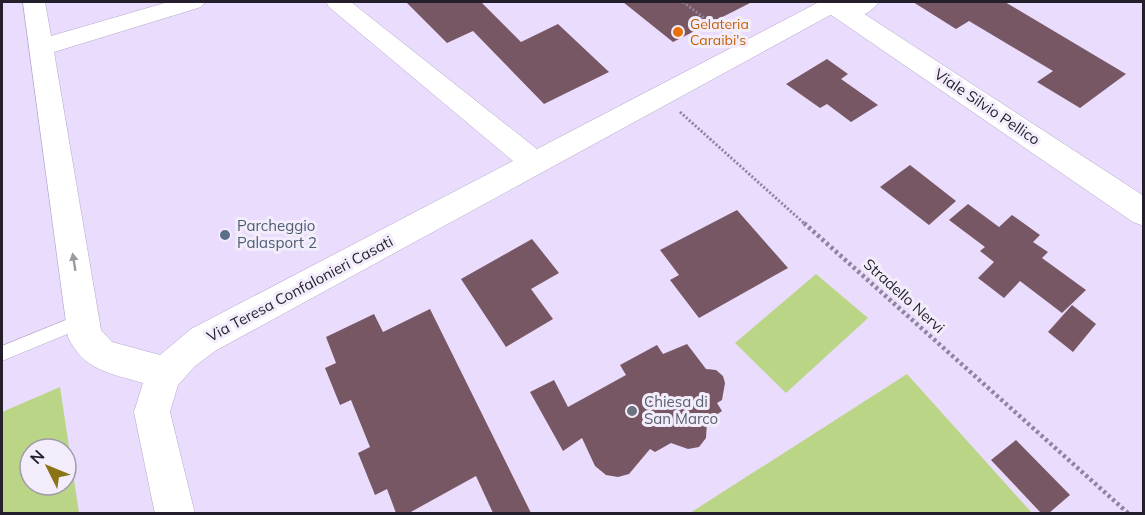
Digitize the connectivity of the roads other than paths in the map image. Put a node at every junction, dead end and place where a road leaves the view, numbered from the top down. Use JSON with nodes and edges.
{"nodes":[{"id":1,"x":34,"y":2,"type":"edge"},
{"id":2,"x":193,"y":2,"type":"edge"},
{"id":3,"x":337,"y":2,"type":"edge"},
{"id":4,"x":844,"y":5,"type":"edge"},
{"id":5,"x":41,"y":47,"type":"junction"},
{"id":6,"x":535,"y":163,"type":"junction"},
{"id":7,"x":1143,"y":213,"type":"edge"},
{"id":8,"x":83,"y":320,"type":"junction"},
{"id":9,"x":2,"y":354,"type":"edge"},
{"id":10,"x":166,"y":373,"type":"junction"},
{"id":11,"x":175,"y":513,"type":"edge"}],
"edges":[{"from":1,"to":5,"type":"street"},
{"from":2,"to":5,"type":"street"},
{"from":3,"to":6,"type":"street"},
{"from":4,"to":6,"type":"street","name":"Via Teresa Confalonieri Casati"},
{"from":4,"to":7,"type":"main road","name":"Viale Silvio Pellico"},
{"from":8,"to":5,"type":"street","one_way":true},
{"from":6,"to":10,"type":"street","name":"Via Teresa Confalonieri Casati"},
{"from":8,"to":9,"type":"lane"},
{"from":8,"to":10,"type":"street"},
{"from":10,"to":11,"type":"street"}]}
